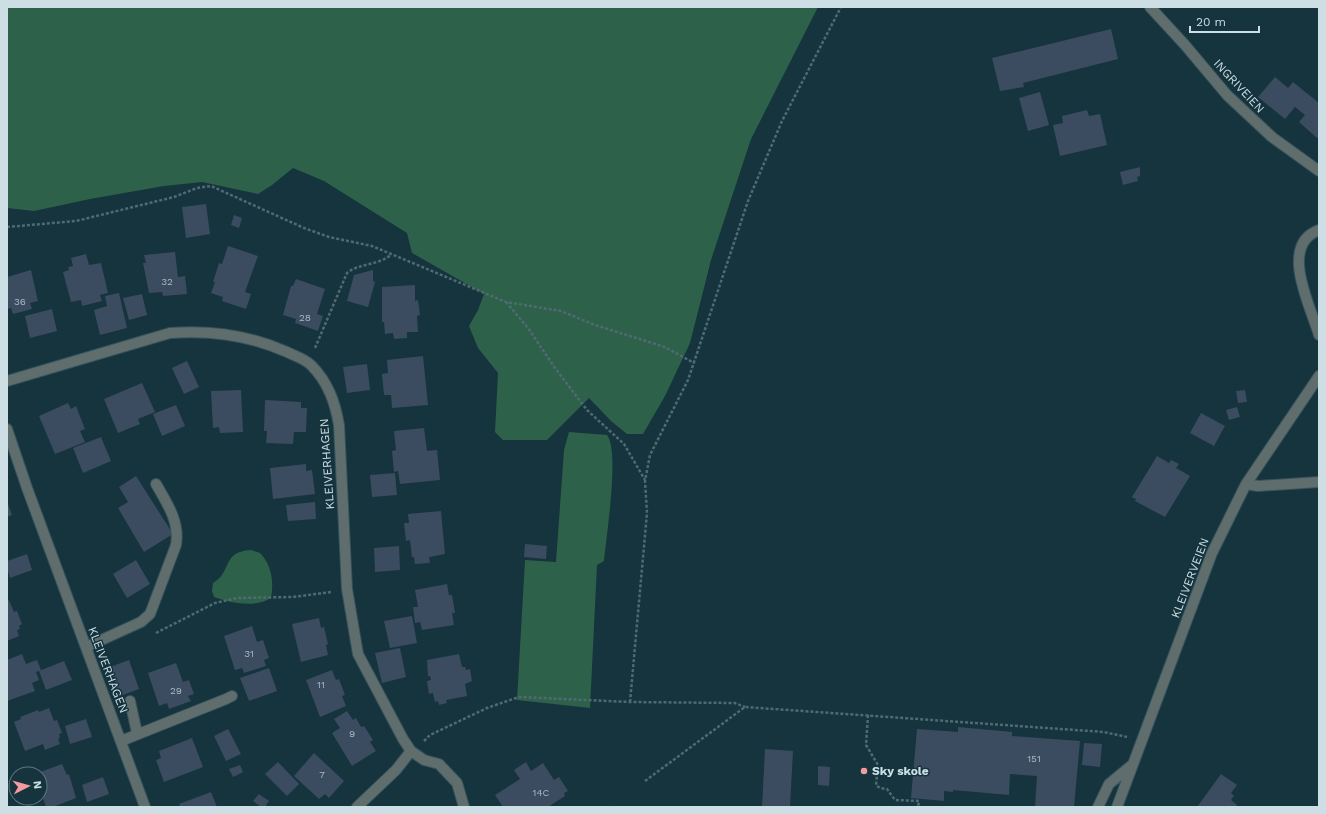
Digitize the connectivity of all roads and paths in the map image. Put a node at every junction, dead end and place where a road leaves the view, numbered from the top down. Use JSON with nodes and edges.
{"nodes":[{"id":1,"x":841,"y":7,"type":"edge"},
{"id":2,"x":1150,"y":7,"type":"edge"},
{"id":3,"x":1319,"y":171,"type":"edge"},
{"id":4,"x":7,"y":227,"type":"edge"},
{"id":5,"x":1319,"y":230,"type":"edge"},
{"id":6,"x":391,"y":255,"type":"junction"},
{"id":7,"x":506,"y":302,"type":"junction"},
{"id":8,"x":1319,"y":335,"type":"edge"},
{"id":9,"x":694,"y":363,"type":"junction"},
{"id":10,"x":310,"y":364,"type":"junction"},
{"id":11,"x":1319,"y":376,"type":"edge"},
{"id":12,"x":7,"y":381,"type":"edge"},
{"id":13,"x":7,"y":429,"type":"edge"},
{"id":14,"x":645,"y":481,"type":"junction"},
{"id":15,"x":1319,"y":482,"type":"edge"},
{"id":16,"x":156,"y":484,"type":"dead end"},
{"id":17,"x":1246,"y":484,"type":"junction"},
{"id":18,"x":347,"y":590,"type":"junction"},
{"id":19,"x":153,"y":635,"type":"dead end"},
{"id":20,"x":86,"y":647,"type":"junction"},
{"id":21,"x":232,"y":696,"type":"dead end"},
{"id":22,"x":130,"y":700,"type":"dead end"},
{"id":23,"x":630,"y":702,"type":"junction"},
{"id":24,"x":745,"y":707,"type":"junction"},
{"id":25,"x":868,"y":716,"type":"junction"},
{"id":26,"x":137,"y":733,"type":"junction"},
{"id":27,"x":121,"y":741,"type":"junction"},
{"id":28,"x":1142,"y":741,"type":"junction"},
{"id":29,"x":411,"y":751,"type":"junction"},
{"id":30,"x":1134,"y":764,"type":"junction"},
{"id":31,"x":645,"y":781,"type":"dead end"},
{"id":32,"x":144,"y":807,"type":"edge"},
{"id":33,"x":357,"y":807,"type":"edge"},
{"id":34,"x":464,"y":807,"type":"edge"},
{"id":35,"x":918,"y":807,"type":"edge"},
{"id":36,"x":1098,"y":807,"type":"edge"},
{"id":37,"x":1117,"y":807,"type":"edge"}],
"edges":[{"from":1,"to":9,"type":"path"},
{"from":2,"to":3,"type":"street","name":"INGRIVEIEN"},
{"from":4,"to":6,"type":"path"},
{"from":5,"to":8,"type":"street"},
{"from":6,"to":7,"type":"path"},
{"from":6,"to":10,"type":"path"},
{"from":7,"to":9,"type":"path"},
{"from":7,"to":14,"type":"path"},
{"from":9,"to":14,"type":"path"},
{"from":10,"to":12,"type":"street","name":"KLEIVERHAGEN"},
{"from":10,"to":18,"type":"street","name":"KLEIVERHAGEN"},
{"from":11,"to":17,"type":"street","name":"KLEIVERVEIEN"},
{"from":13,"to":20,"type":"street","name":"KLEIVERHAGEN"},
{"from":14,"to":23,"type":"path"},
{"from":15,"to":17,"type":"street"},
{"from":16,"to":20,"type":"street"},
{"from":17,"to":28,"type":"street","name":"KLEIVERVEIEN"},
{"from":18,"to":19,"type":"path"},
{"from":18,"to":29,"type":"street","name":"KLEIVERHAGEN"},
{"from":20,"to":27,"type":"street","name":"KLEIVERHAGEN"},
{"from":21,"to":26,"type":"street"},
{"from":22,"to":26,"type":"street"},
{"from":23,"to":24,"type":"path"},
{"from":23,"to":29,"type":"path"},
{"from":24,"to":25,"type":"path"},
{"from":24,"to":31,"type":"path"},
{"from":25,"to":28,"type":"path"},
{"from":25,"to":35,"type":"path"},
{"from":26,"to":27,"type":"street"},
{"from":27,"to":32,"type":"street","name":"KLEIVERHAGEN"},
{"from":28,"to":30,"type":"street","name":"KLEIVERVEIEN"},
{"from":29,"to":33,"type":"street"},
{"from":29,"to":34,"type":"street","name":"KLEIVERHAGEN"},
{"from":30,"to":36,"type":"street"},
{"from":30,"to":37,"type":"street","name":"KLEIVERVEIEN"}]}
